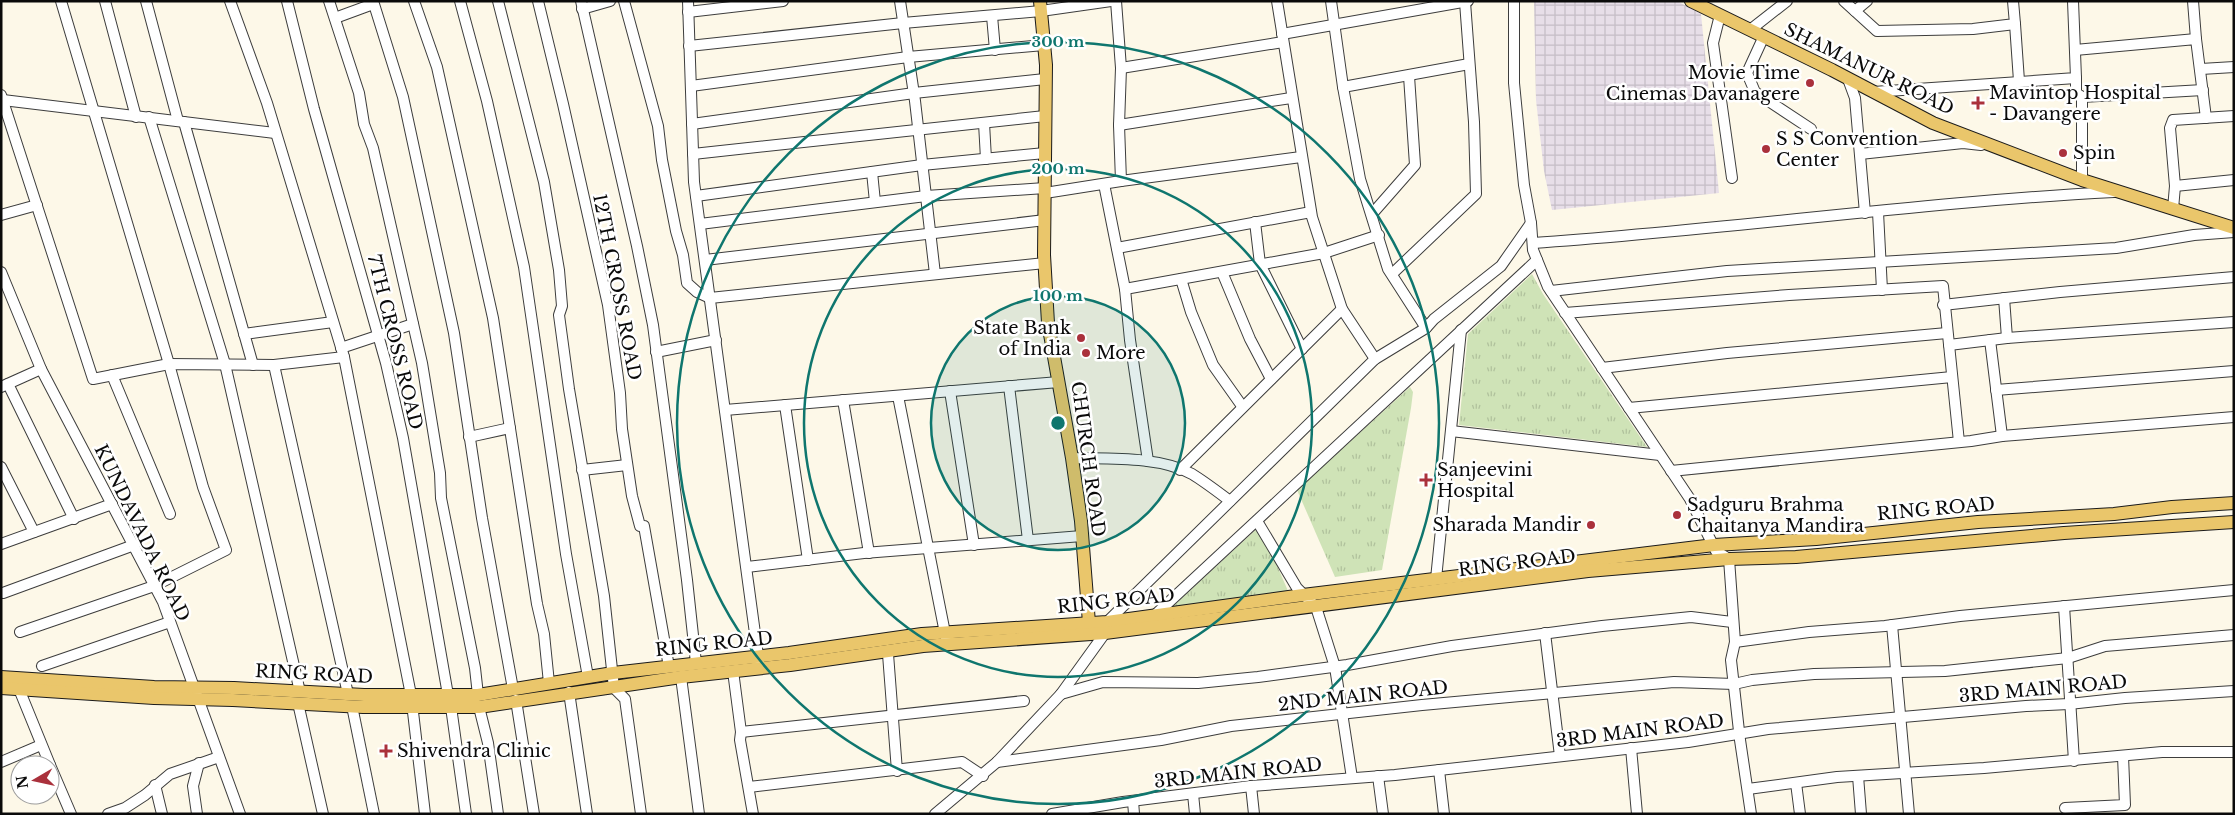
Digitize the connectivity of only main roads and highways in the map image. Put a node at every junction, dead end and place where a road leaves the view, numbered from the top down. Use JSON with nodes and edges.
{"nodes":[{"id":1,"x":1691,"y":1,"type":"edge"},
{"id":2,"x":1041,"y":6,"type":"edge"},
{"id":3,"x":2234,"y":230,"type":"edge"},
{"id":4,"x":2234,"y":503,"type":"edge"},
{"id":5,"x":2234,"y":522,"type":"edge"},
{"id":6,"x":1089,"y":623,"type":"junction"},
{"id":7,"x":1106,"y":628,"type":"junction"},
{"id":8,"x":946,"y":638,"type":"junction"},
{"id":9,"x":759,"y":662,"type":"junction"},
{"id":10,"x":1,"y":676,"type":"edge"},
{"id":11,"x":1,"y":688,"type":"edge"},
{"id":12,"x":197,"y":693,"type":"junction"},
{"id":13,"x":514,"y":695,"type":"junction"},
{"id":14,"x":350,"y":700,"type":"junction"},
{"id":15,"x":450,"y":701,"type":"junction"}],
"edges":[{"from":1,"to":3,"type":"main road","name":"SHAMANUR ROAD"},
{"from":2,"to":6,"type":"main road","name":"CHURCH ROAD"},
{"from":4,"to":7,"type":"main road","name":"RING ROAD"},
{"from":5,"to":7,"type":"main road","name":"RING ROAD"},
{"from":6,"to":7,"type":"main road","name":"RING ROAD"},
{"from":6,"to":8,"type":"main road","name":"RING ROAD"},
{"from":7,"to":8,"type":"main road","name":"RING ROAD"},
{"from":8,"to":9,"type":"main road","name":"RING ROAD"},
{"from":8,"to":9,"type":"main road","name":"RING ROAD"},
{"from":9,"to":13,"type":"main road","name":"RING ROAD"},
{"from":9,"to":13,"type":"main road","name":"RING ROAD"},
{"from":10,"to":12,"type":"main road","name":"RING ROAD"},
{"from":11,"to":12,"type":"main road","name":"RING ROAD"},
{"from":12,"to":14,"type":"main road","name":"RING ROAD"},
{"from":13,"to":15,"type":"main road","name":"RING ROAD"},
{"from":14,"to":15,"type":"main road","name":"RING ROAD"},
{"from":14,"to":15,"type":"main road","name":"RING ROAD"}]}
